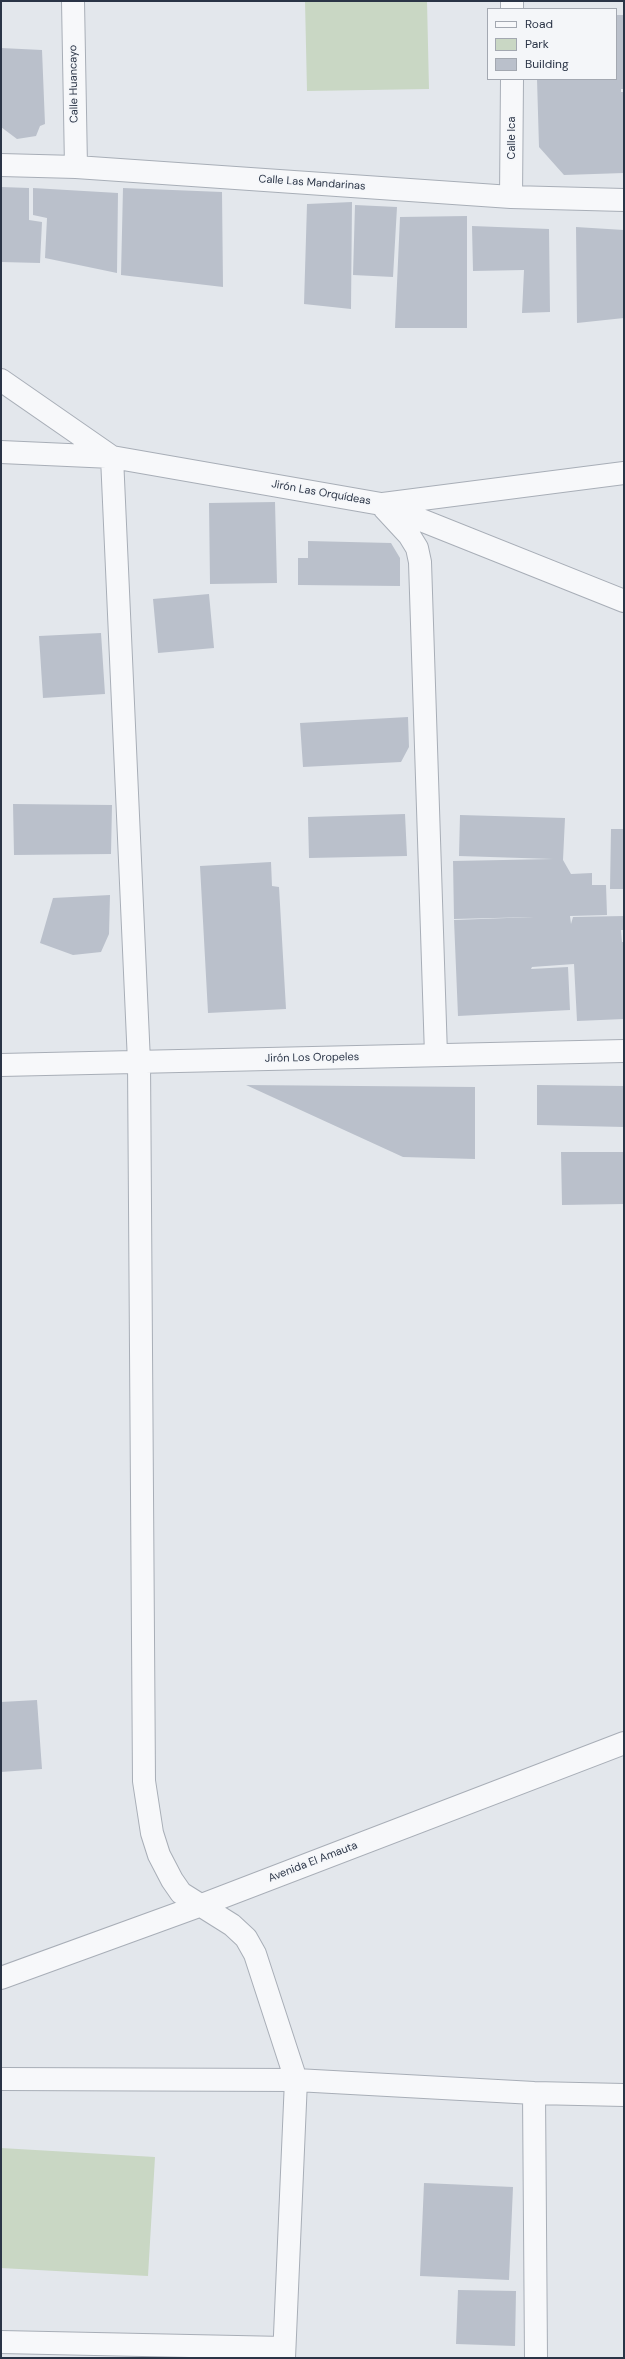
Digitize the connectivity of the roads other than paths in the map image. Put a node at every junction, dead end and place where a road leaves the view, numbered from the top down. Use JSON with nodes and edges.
{"nodes":[{"id":1,"x":73,"y":1,"type":"edge"},
{"id":2,"x":512,"y":80,"type":"edge"},
{"id":3,"x":1,"y":166,"type":"edge"},
{"id":4,"x":76,"y":167,"type":"junction"},
{"id":5,"x":511,"y":197,"type":"junction"},
{"id":6,"x":624,"y":200,"type":"edge"},
{"id":7,"x":1,"y":380,"type":"edge"},
{"id":8,"x":1,"y":452,"type":"edge"},
{"id":9,"x":112,"y":457,"type":"junction"},
{"id":10,"x":624,"y":473,"type":"edge"},
{"id":11,"x":381,"y":504,"type":"junction"},
{"id":12,"x":624,"y":601,"type":"edge"},
{"id":13,"x":624,"y":1052,"type":"edge"},
{"id":14,"x":436,"y":1055,"type":"junction"},
{"id":15,"x":139,"y":1062,"type":"junction"},
{"id":16,"x":1,"y":1065,"type":"edge"},
{"id":17,"x":624,"y":1743,"type":"edge"},
{"id":18,"x":200,"y":1906,"type":"junction"},
{"id":19,"x":1,"y":1978,"type":"edge"},
{"id":20,"x":1,"y":2080,"type":"edge"},
{"id":21,"x":296,"y":2080,"type":"junction"},
{"id":22,"x":534,"y":2093,"type":"junction"},
{"id":23,"x":624,"y":2095,"type":"edge"},
{"id":24,"x":1,"y":2342,"type":"edge"},
{"id":25,"x":284,"y":2353,"type":"edge"},
{"id":26,"x":536,"y":2358,"type":"edge"}],
"edges":[{"from":1,"to":4,"type":"street","name":"Calle Huancayo"},
{"from":2,"to":5,"type":"street","name":"Calle Ica"},
{"from":3,"to":4,"type":"street","name":"Calle Las Mandarinas"},
{"from":4,"to":5,"type":"street","name":"Calle Las Mandarinas"},
{"from":5,"to":6,"type":"street","name":"Calle Las Mandarinas"},
{"from":7,"to":9,"type":"street"},
{"from":8,"to":9,"type":"street","name":"Jirón Las Orquídeas"},
{"from":9,"to":11,"type":"street","name":"Jirón Las Orquídeas"},
{"from":9,"to":15,"type":"street"},
{"from":10,"to":11,"type":"street"},
{"from":11,"to":12,"type":"street","name":"Jirón Las Orquídeas"},
{"from":11,"to":14,"type":"street"},
{"from":13,"to":14,"type":"street","name":"Jirón Los Oropeles"},
{"from":14,"to":15,"type":"street","name":"Jirón Los Oropeles"},
{"from":15,"to":16,"type":"street","name":"Jirón Los Oropeles"},
{"from":15,"to":18,"type":"street"},
{"from":17,"to":18,"type":"street","name":"Avenida El Amauta"},
{"from":18,"to":19,"type":"street","name":"Avenida El Amauta"},
{"from":18,"to":21,"type":"street"},
{"from":20,"to":21,"type":"street"},
{"from":21,"to":22,"type":"street"},
{"from":21,"to":25,"type":"street"},
{"from":22,"to":23,"type":"street"},
{"from":22,"to":26,"type":"street"},
{"from":24,"to":25,"type":"street"}]}
